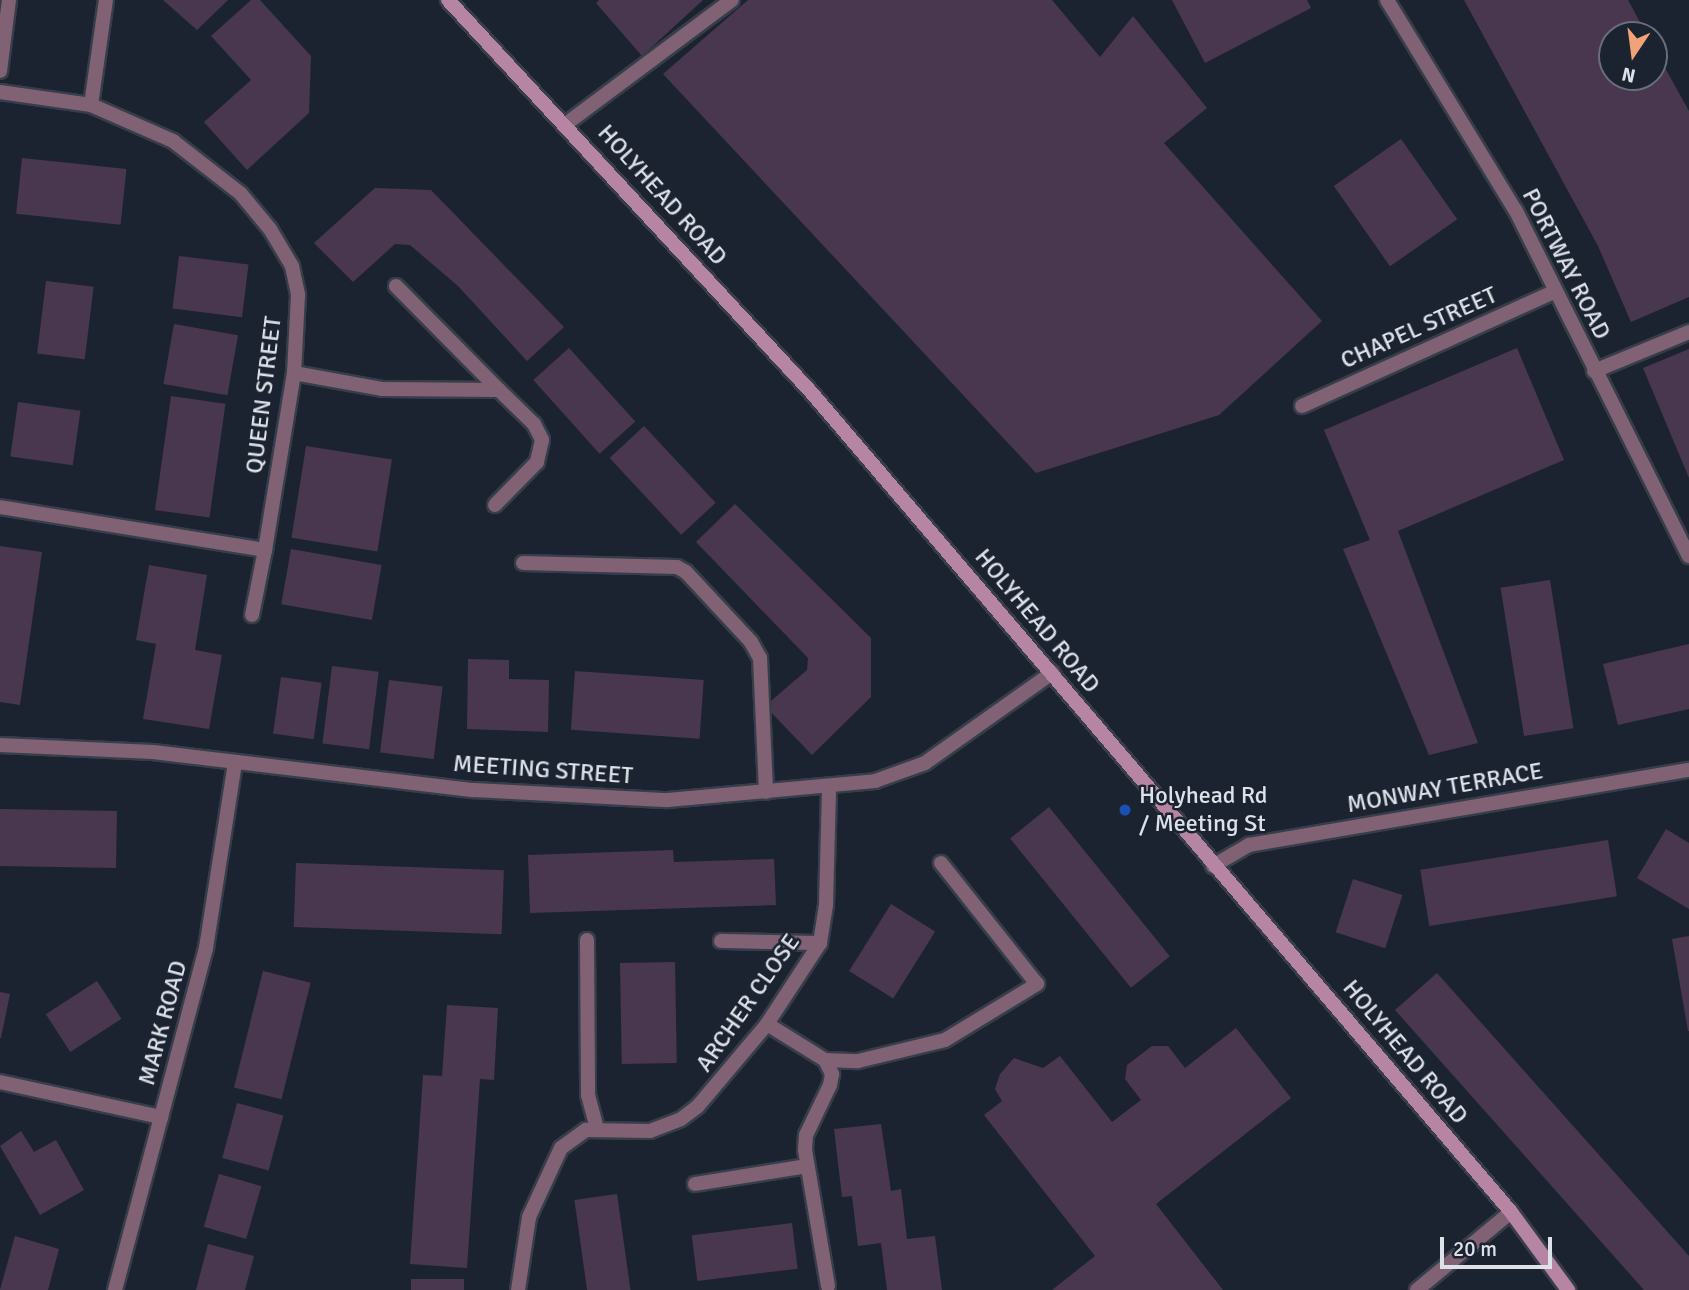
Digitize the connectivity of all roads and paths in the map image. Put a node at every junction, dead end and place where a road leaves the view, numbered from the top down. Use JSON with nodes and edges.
{"nodes":[{"id":1,"x":9,"y":0,"type":"edge"},
{"id":2,"x":106,"y":0,"type":"edge"},
{"id":3,"x":449,"y":0,"type":"edge"},
{"id":4,"x":732,"y":0,"type":"edge"},
{"id":5,"x":1387,"y":0,"type":"edge"},
{"id":6,"x":0,"y":71,"type":"edge"},
{"id":7,"x":0,"y":92,"type":"edge"},
{"id":8,"x":91,"y":105,"type":"junction"},
{"id":9,"x":566,"y":124,"type":"junction"},
{"id":10,"x":396,"y":286,"type":"dead end"},
{"id":11,"x":1555,"y":291,"type":"junction"},
{"id":12,"x":1689,"y":332,"type":"edge"},
{"id":13,"x":1594,"y":370,"type":"junction"},
{"id":14,"x":294,"y":373,"type":"junction"},
{"id":15,"x":499,"y":390,"type":"junction"},
{"id":16,"x":1302,"y":406,"type":"dead end"},
{"id":17,"x":495,"y":505,"type":"dead end"},
{"id":18,"x":0,"y":507,"type":"edge"},
{"id":19,"x":265,"y":550,"type":"junction"},
{"id":20,"x":1689,"y":556,"type":"edge"},
{"id":21,"x":523,"y":563,"type":"dead end"},
{"id":22,"x":252,"y":615,"type":"dead end"},
{"id":23,"x":1052,"y":673,"type":"junction"},
{"id":24,"x":0,"y":745,"type":"edge"},
{"id":25,"x":235,"y":762,"type":"junction"},
{"id":26,"x":1689,"y":770,"type":"edge"},
{"id":27,"x":829,"y":787,"type":"junction"},
{"id":28,"x":766,"y":792,"type":"junction"},
{"id":29,"x":941,"y":863,"type":"dead end"},
{"id":30,"x":1213,"y":866,"type":"junction"},
{"id":31,"x":587,"y":940,"type":"dead end"},
{"id":32,"x":721,"y":941,"type":"dead end"},
{"id":33,"x":820,"y":943,"type":"junction"},
{"id":34,"x":767,"y":1024,"type":"junction"},
{"id":35,"x":825,"y":1060,"type":"junction"},
{"id":36,"x":0,"y":1082,"type":"edge"},
{"id":37,"x":161,"y":1117,"type":"junction"},
{"id":38,"x":597,"y":1129,"type":"junction"},
{"id":39,"x":807,"y":1166,"type":"junction"},
{"id":40,"x":695,"y":1184,"type":"dead end"},
{"id":41,"x":1511,"y":1212,"type":"junction"},
{"id":42,"x":828,"y":1286,"type":"dead end"},
{"id":43,"x":115,"y":1290,"type":"edge"},
{"id":44,"x":518,"y":1290,"type":"edge"},
{"id":45,"x":1417,"y":1290,"type":"edge"},
{"id":46,"x":1568,"y":1290,"type":"edge"}],
"edges":[{"from":1,"to":6,"type":"street"},
{"from":2,"to":8,"type":"street"},
{"from":3,"to":9,"type":"street","name":"HOLYHEAD ROAD"},
{"from":4,"to":9,"type":"street"},
{"from":5,"to":11,"type":"street","name":"PORTWAY ROAD"},
{"from":7,"to":8,"type":"street","name":"QUEEN STREET"},
{"from":8,"to":14,"type":"street","name":"QUEEN STREET"},
{"from":9,"to":23,"type":"street","name":"HOLYHEAD ROAD"},
{"from":10,"to":15,"type":"street"},
{"from":11,"to":13,"type":"street","name":"PORTWAY ROAD"},
{"from":11,"to":16,"type":"street","name":"CHAPEL STREET"},
{"from":12,"to":13,"type":"street"},
{"from":13,"to":20,"type":"street","name":"PORTWAY ROAD"},
{"from":14,"to":15,"type":"street"},
{"from":14,"to":19,"type":"street","name":"QUEEN STREET"},
{"from":15,"to":17,"type":"street"},
{"from":18,"to":19,"type":"street"},
{"from":19,"to":22,"type":"street","name":"QUEEN STREET"},
{"from":21,"to":28,"type":"street"},
{"from":23,"to":27,"type":"street","name":"MEETING STREET"},
{"from":23,"to":30,"type":"street","name":"HOLYHEAD ROAD"},
{"from":24,"to":25,"type":"street","name":"MEETING STREET"},
{"from":25,"to":28,"type":"street","name":"MEETING STREET"},
{"from":25,"to":37,"type":"street","name":"MARK ROAD"},
{"from":26,"to":30,"type":"street","name":"MONWAY TERRACE"},
{"from":27,"to":28,"type":"street","name":"MEETING STREET"},
{"from":27,"to":33,"type":"street","name":"ARCHER CLOSE"},
{"from":29,"to":35,"type":"street"},
{"from":30,"to":41,"type":"street","name":"HOLYHEAD ROAD"},
{"from":31,"to":38,"type":"street"},
{"from":32,"to":33,"type":"street"},
{"from":33,"to":34,"type":"street","name":"ARCHER CLOSE"},
{"from":34,"to":35,"type":"street"},
{"from":34,"to":38,"type":"street","name":"ARCHER CLOSE"},
{"from":35,"to":39,"type":"street"},
{"from":36,"to":37,"type":"street"},
{"from":37,"to":43,"type":"street","name":"MARK ROAD"},
{"from":38,"to":44,"type":"street","name":"ARCHER CLOSE"},
{"from":39,"to":40,"type":"street"},
{"from":39,"to":42,"type":"street"},
{"from":41,"to":45,"type":"street"},
{"from":41,"to":46,"type":"street","name":"HOLYHEAD ROAD"}]}
